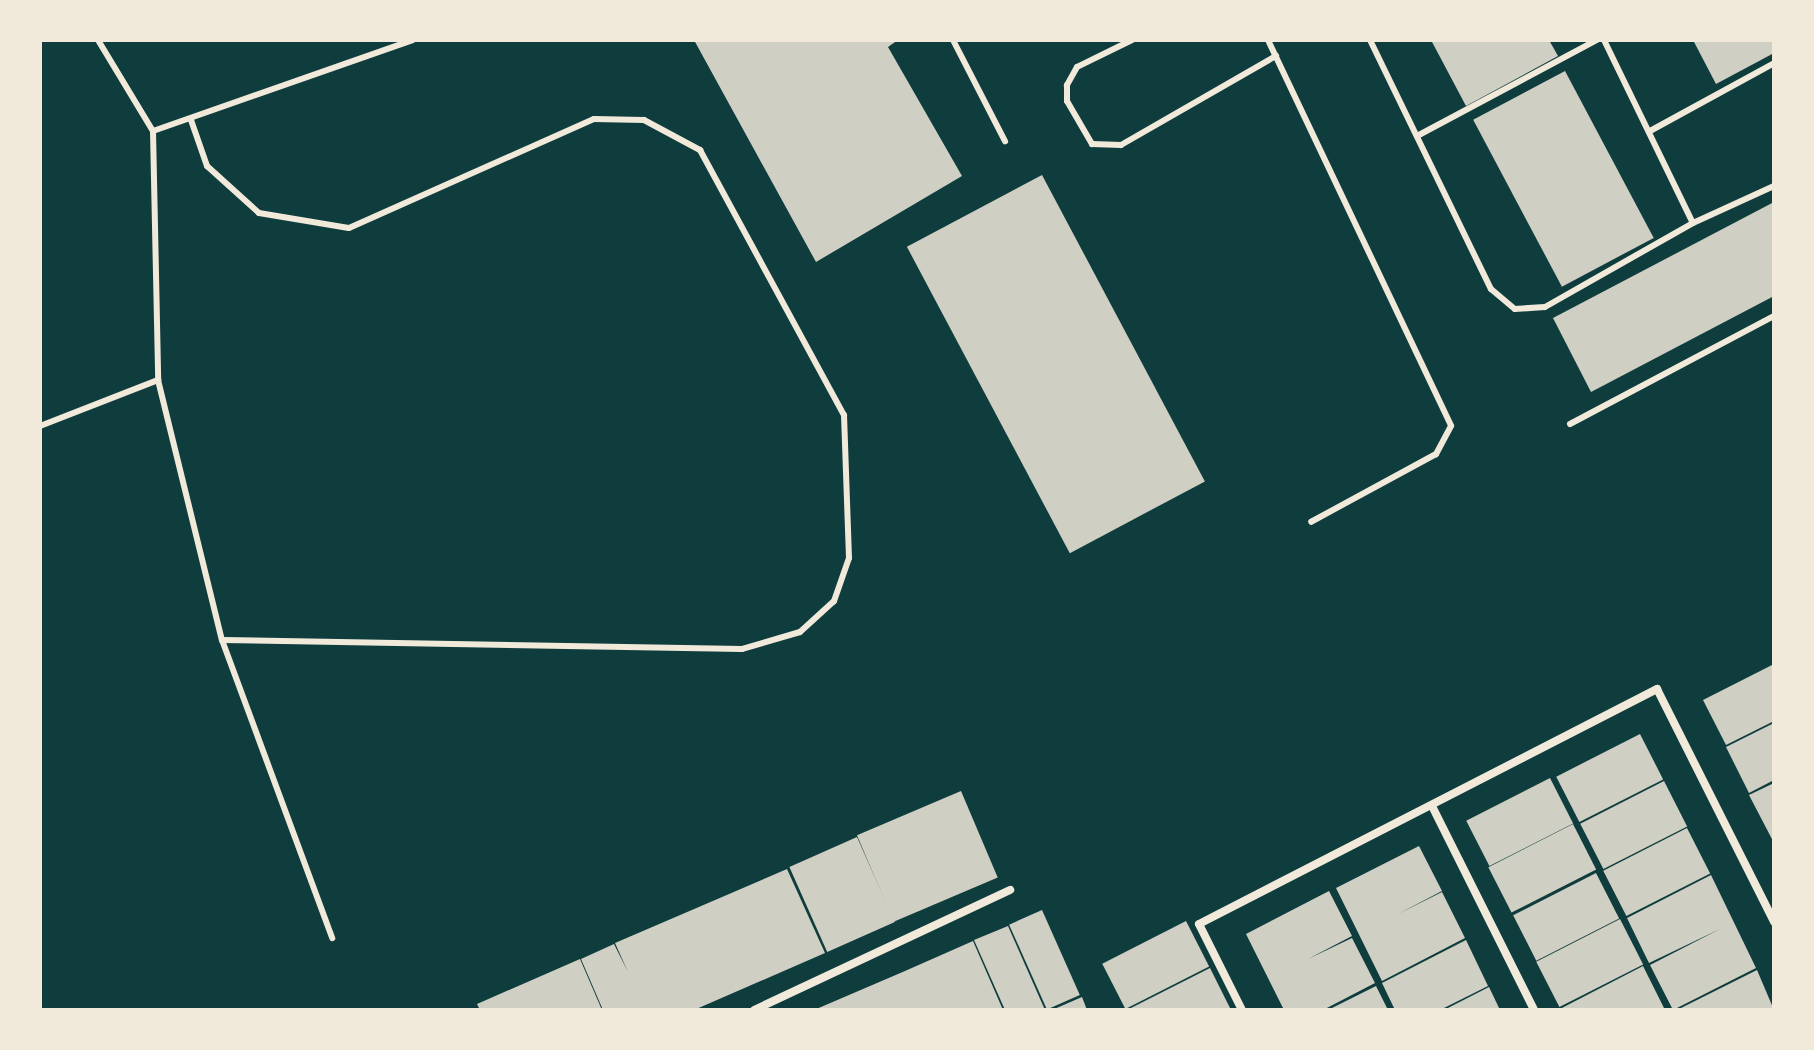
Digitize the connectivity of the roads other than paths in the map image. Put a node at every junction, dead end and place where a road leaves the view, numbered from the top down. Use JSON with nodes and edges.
{"nodes":[{"id":1,"x":98,"y":40,"type":"edge"},
{"id":2,"x":413,"y":40,"type":"edge"},
{"id":3,"x":953,"y":40,"type":"edge"},
{"id":4,"x":1132,"y":40,"type":"edge"},
{"id":5,"x":1268,"y":40,"type":"edge"},
{"id":6,"x":1370,"y":40,"type":"edge"},
{"id":7,"x":1597,"y":40,"type":"edge"},
{"id":8,"x":1604,"y":40,"type":"edge"},
{"id":9,"x":1276,"y":56,"type":"junction"},
{"id":10,"x":1774,"y":63,"type":"edge"},
{"id":11,"x":191,"y":120,"type":"junction"},
{"id":12,"x":153,"y":131,"type":"junction"},
{"id":13,"x":1650,"y":131,"type":"junction"},
{"id":14,"x":1417,"y":136,"type":"junction"},
{"id":15,"x":1005,"y":141,"type":"dead end"},
{"id":16,"x":1774,"y":186,"type":"edge"},
{"id":17,"x":1693,"y":223,"type":"junction"},
{"id":18,"x":1774,"y":316,"type":"edge"},
{"id":19,"x":158,"y":380,"type":"junction"},
{"id":20,"x":1570,"y":424,"type":"dead end"},
{"id":21,"x":40,"y":426,"type":"edge"},
{"id":22,"x":1311,"y":522,"type":"dead end"},
{"id":23,"x":222,"y":640,"type":"junction"},
{"id":24,"x":1432,"y":806,"type":"junction"},
{"id":25,"x":1010,"y":890,"type":"dead end"},
{"id":26,"x":1774,"y":922,"type":"edge"},
{"id":27,"x":332,"y":938,"type":"dead end"},
{"id":28,"x":754,"y":1010,"type":"edge"},
{"id":29,"x":1242,"y":1010,"type":"edge"},
{"id":30,"x":1534,"y":1010,"type":"edge"}],
"edges":[{"from":1,"to":12,"type":"lane"},
{"from":2,"to":11,"type":"lane"},
{"from":3,"to":15,"type":"lane"},
{"from":4,"to":9,"type":"lane"},
{"from":5,"to":9,"type":"lane"},
{"from":6,"to":14,"type":"lane"},
{"from":7,"to":14,"type":"lane"},
{"from":8,"to":13,"type":"lane"},
{"from":9,"to":22,"type":"lane"},
{"from":10,"to":13,"type":"lane"},
{"from":11,"to":12,"type":"lane"},
{"from":11,"to":23,"type":"lane"},
{"from":12,"to":19,"type":"lane"},
{"from":13,"to":17,"type":"lane"},
{"from":14,"to":17,"type":"lane"},
{"from":16,"to":17,"type":"lane"},
{"from":18,"to":20,"type":"lane"},
{"from":19,"to":21,"type":"lane"},
{"from":19,"to":23,"type":"lane"},
{"from":23,"to":27,"type":"lane"},
{"from":24,"to":26,"type":"street"},
{"from":24,"to":29,"type":"street"},
{"from":24,"to":30,"type":"street"},
{"from":25,"to":28,"type":"street"}]}
